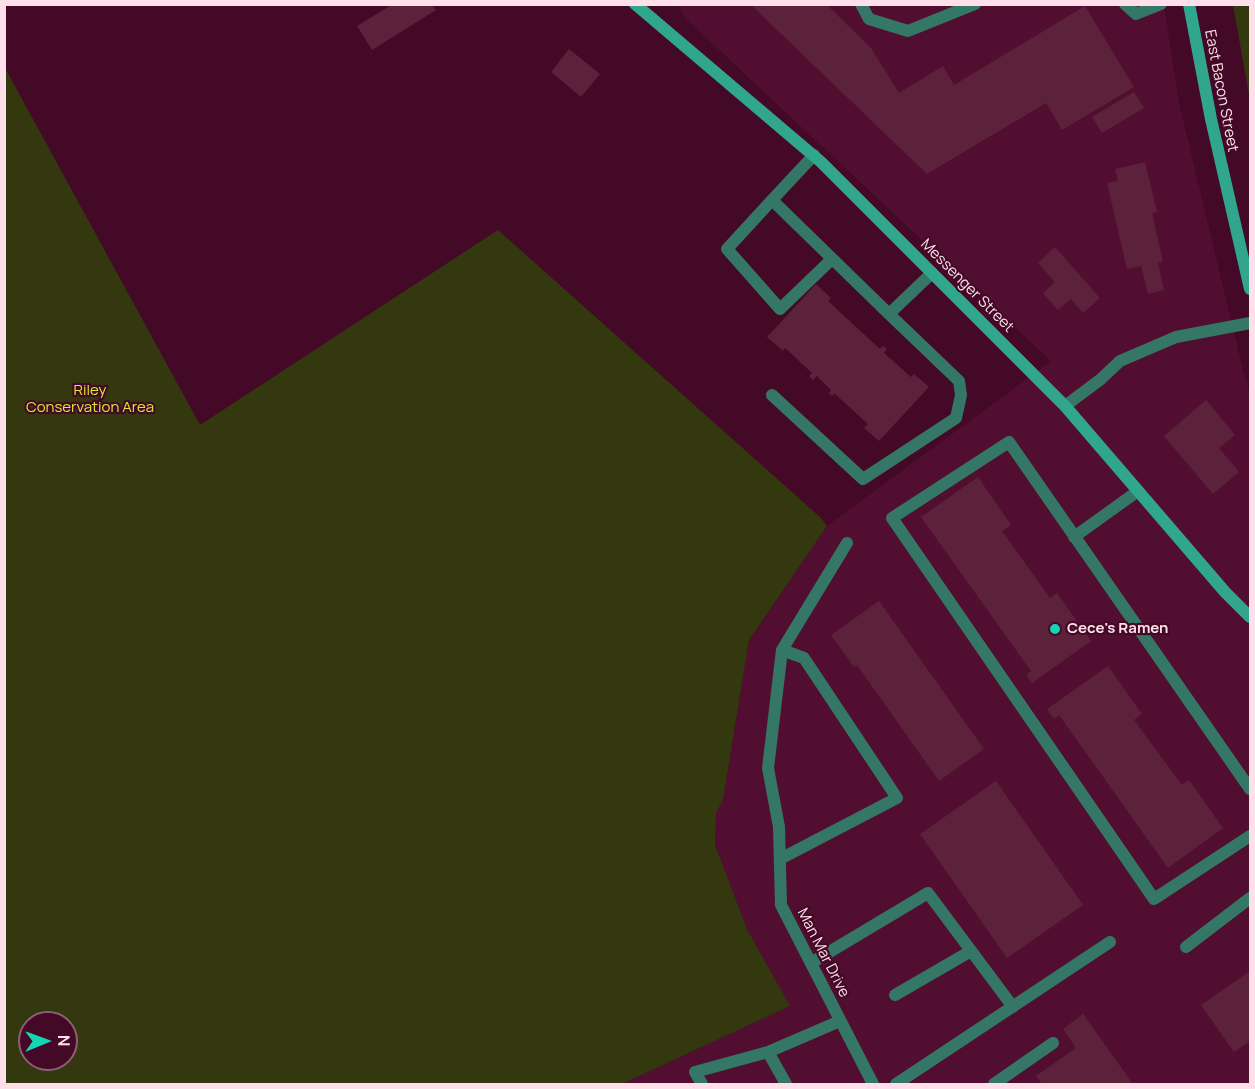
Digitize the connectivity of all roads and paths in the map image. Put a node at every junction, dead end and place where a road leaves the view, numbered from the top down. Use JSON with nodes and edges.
{"nodes":[{"id":1,"x":635,"y":4,"type":"edge"},
{"id":2,"x":861,"y":4,"type":"edge"},
{"id":3,"x":975,"y":4,"type":"edge"},
{"id":4,"x":1125,"y":4,"type":"edge"},
{"id":5,"x":1161,"y":4,"type":"edge"},
{"id":6,"x":1189,"y":4,"type":"edge"},
{"id":7,"x":814,"y":155,"type":"junction"},
{"id":8,"x":772,"y":200,"type":"junction"},
{"id":9,"x":832,"y":259,"type":"junction"},
{"id":10,"x":932,"y":273,"type":"junction"},
{"id":11,"x":1251,"y":288,"type":"edge"},
{"id":12,"x":889,"y":314,"type":"junction"},
{"id":13,"x":1251,"y":323,"type":"edge"},
{"id":14,"x":772,"y":395,"type":"dead end"},
{"id":15,"x":1065,"y":406,"type":"junction"},
{"id":16,"x":1138,"y":491,"type":"junction"},
{"id":17,"x":1074,"y":537,"type":"junction"},
{"id":18,"x":847,"y":543,"type":"dead end"},
{"id":19,"x":1251,"y":616,"type":"edge"},
{"id":20,"x":782,"y":650,"type":"junction"},
{"id":21,"x":1251,"y":789,"type":"edge"},
{"id":22,"x":1251,"y":836,"type":"edge"},
{"id":23,"x":780,"y":859,"type":"junction"},
{"id":24,"x":1251,"y":898,"type":"edge"},
{"id":25,"x":1110,"y":942,"type":"dead end"},
{"id":26,"x":1186,"y":947,"type":"dead end"},
{"id":27,"x":971,"y":951,"type":"junction"},
{"id":28,"x":811,"y":963,"type":"junction"},
{"id":29,"x":895,"y":995,"type":"dead end"},
{"id":30,"x":1013,"y":1007,"type":"junction"},
{"id":31,"x":840,"y":1021,"type":"junction"},
{"id":32,"x":1053,"y":1043,"type":"dead end"},
{"id":33,"x":768,"y":1052,"type":"junction"},
{"id":34,"x":702,"y":1084,"type":"edge"},
{"id":35,"x":786,"y":1084,"type":"edge"},
{"id":36,"x":873,"y":1084,"type":"edge"},
{"id":37,"x":896,"y":1084,"type":"edge"},
{"id":38,"x":994,"y":1084,"type":"edge"}],
"edges":[{"from":1,"to":7,"type":"main road","name":"Messenger Street"},
{"from":2,"to":3,"type":"street"},
{"from":4,"to":5,"type":"street"},
{"from":6,"to":11,"type":"main road","name":"East Bacon Street"},
{"from":7,"to":8,"type":"street"},
{"from":7,"to":10,"type":"main road","name":"Messenger Street"},
{"from":8,"to":9,"type":"street"},
{"from":8,"to":9,"type":"street"},
{"from":9,"to":12,"type":"street"},
{"from":10,"to":12,"type":"street"},
{"from":10,"to":15,"type":"main road","name":"Messenger Street"},
{"from":12,"to":14,"type":"street"},
{"from":13,"to":15,"type":"street"},
{"from":15,"to":16,"type":"main road","name":"Messenger Street"},
{"from":16,"to":17,"type":"street"},
{"from":16,"to":19,"type":"main road","name":"Messenger Street"},
{"from":17,"to":21,"type":"street"},
{"from":17,"to":22,"type":"street"},
{"from":18,"to":20,"type":"street"},
{"from":20,"to":23,"type":"street","name":"Man Mar Drive"},
{"from":20,"to":23,"type":"street"},
{"from":23,"to":28,"type":"street","name":"Man Mar Drive"},
{"from":24,"to":26,"type":"street"},
{"from":25,"to":30,"type":"street"},
{"from":27,"to":28,"type":"street"},
{"from":27,"to":29,"type":"street"},
{"from":27,"to":30,"type":"street"},
{"from":28,"to":31,"type":"street","name":"Man Mar Drive"},
{"from":30,"to":37,"type":"street"},
{"from":31,"to":33,"type":"street"},
{"from":31,"to":36,"type":"street","name":"Man Mar Drive"},
{"from":32,"to":38,"type":"street"},
{"from":33,"to":34,"type":"street"},
{"from":33,"to":35,"type":"street"}]}
